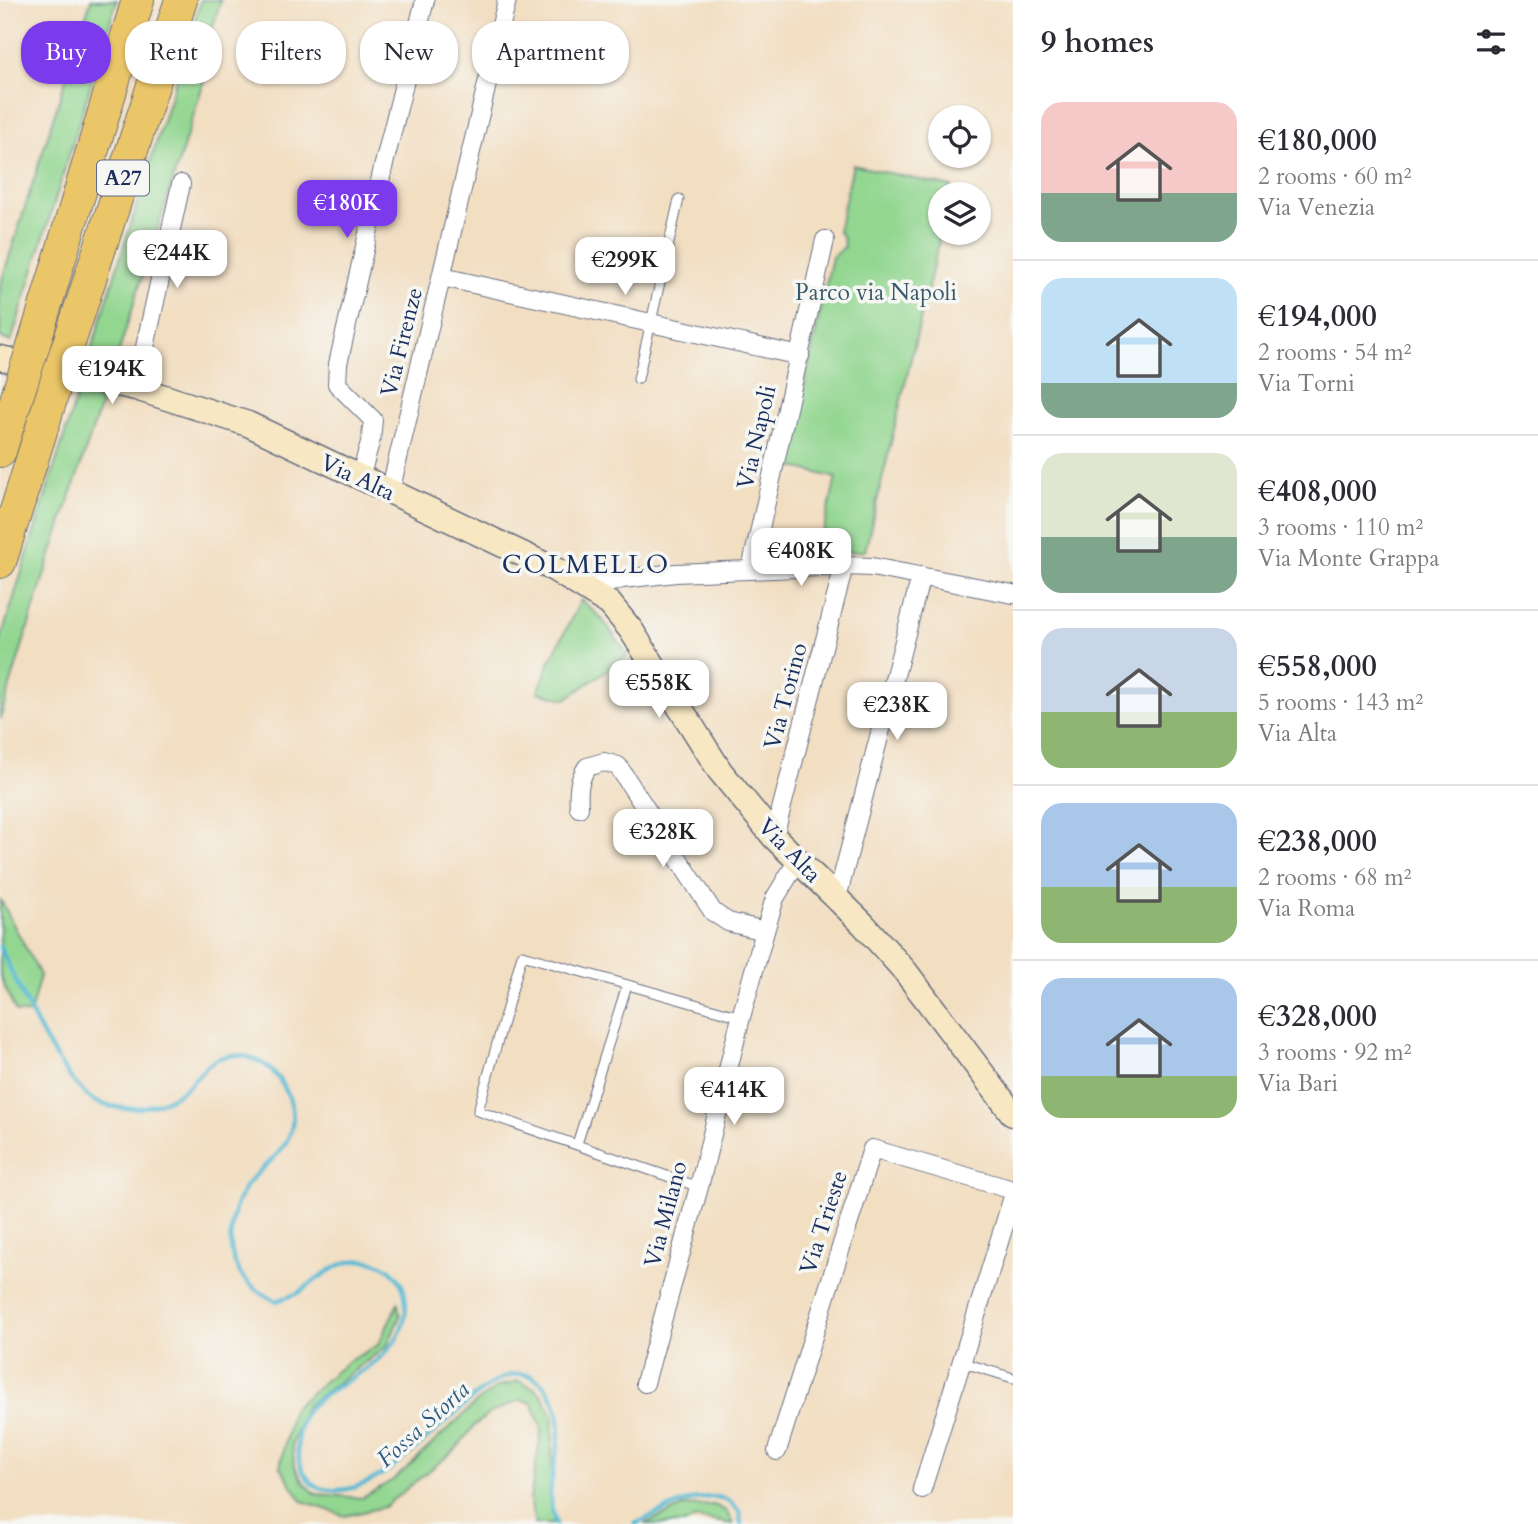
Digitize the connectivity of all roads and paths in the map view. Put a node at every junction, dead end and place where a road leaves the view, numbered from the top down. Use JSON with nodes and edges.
{"nodes":[{"id":1,"x":138,"y":0,"type":"edge"},
{"id":2,"x":181,"y":0,"type":"edge"},
{"id":3,"x":425,"y":0,"type":"edge"},
{"id":4,"x":507,"y":0,"type":"edge"},
{"id":5,"x":181,"y":184,"type":"dead end"},
{"id":6,"x":679,"y":200,"type":"dead end"},
{"id":7,"x":825,"y":240,"type":"dead end"},
{"id":8,"x":442,"y":277,"type":"junction"},
{"id":9,"x":650,"y":323,"type":"junction"},
{"id":10,"x":800,"y":356,"type":"junction"},
{"id":11,"x":11,"y":368,"type":"edge"},
{"id":12,"x":638,"y":379,"type":"dead end"},
{"id":13,"x":136,"y":388,"type":"junction"},
{"id":14,"x":0,"y":451,"type":"edge"},
{"id":15,"x":360,"y":478,"type":"junction"},
{"id":16,"x":390,"y":492,"type":"junction"},
{"id":17,"x":0,"y":562,"type":"edge"},
{"id":18,"x":844,"y":566,"type":"junction"},
{"id":19,"x":751,"y":569,"type":"junction"},
{"id":20,"x":921,"y":576,"type":"junction"},
{"id":21,"x":587,"y":589,"type":"junction"},
{"id":22,"x":1013,"y":594,"type":"edge"},
{"id":23,"x":579,"y":808,"type":"dead end"},
{"id":24,"x":774,"y":837,"type":"junction"},
{"id":25,"x":798,"y":860,"type":"junction"},
{"id":26,"x":837,"y":898,"type":"junction"},
{"id":27,"x":765,"y":931,"type":"junction"},
{"id":28,"x":627,"y":985,"type":"junction"},
{"id":29,"x":741,"y":1017,"type":"junction"},
{"id":30,"x":1013,"y":1114,"type":"edge"},
{"id":31,"x":577,"y":1144,"type":"junction"},
{"id":32,"x":699,"y":1187,"type":"junction"},
{"id":33,"x":1013,"y":1190,"type":"edge"},
{"id":34,"x":1013,"y":1197,"type":"edge"},
{"id":35,"x":961,"y":1362,"type":"junction"},
{"id":36,"x":1013,"y":1378,"type":"edge"},
{"id":37,"x":645,"y":1383,"type":"dead end"},
{"id":38,"x":777,"y":1451,"type":"dead end"},
{"id":39,"x":922,"y":1489,"type":"dead end"}],
"edges":[{"from":1,"to":11,"type":"highway","number":"A27","bridge":true},
{"from":2,"to":17,"type":"highway","number":"A27","bridge":true},
{"from":3,"to":15,"type":"street"},
{"from":4,"to":8,"type":"street","name":"Via Firenze"},
{"from":5,"to":13,"type":"street"},
{"from":6,"to":9,"type":"lane"},
{"from":7,"to":10,"type":"street","name":"Via Napoli"},
{"from":8,"to":9,"type":"street"},
{"from":8,"to":16,"type":"street","name":"Via Firenze"},
{"from":9,"to":10,"type":"street"},
{"from":9,"to":12,"type":"lane"},
{"from":10,"to":19,"type":"street","name":"Via Napoli"},
{"from":11,"to":13,"type":"main road","name":"Via Alta"},
{"from":11,"to":14,"type":"highway","number":"A27"},
{"from":13,"to":15,"type":"main road","name":"Via Alta"},
{"from":15,"to":16,"type":"main road","name":"Via Alta"},
{"from":16,"to":21,"type":"main road","name":"Via Alta"},
{"from":18,"to":19,"type":"street"},
{"from":18,"to":20,"type":"street"},
{"from":18,"to":24,"type":"street","name":"Via Torino"},
{"from":19,"to":21,"type":"street"},
{"from":20,"to":22,"type":"street"},
{"from":20,"to":26,"type":"street"},
{"from":21,"to":24,"type":"main road","name":"Via Alta"},
{"from":23,"to":27,"type":"street"},
{"from":24,"to":25,"type":"main road","name":"Via Alta"},
{"from":25,"to":26,"type":"main road","name":"Via Alta"},
{"from":25,"to":27,"type":"street","name":"Via Milano"},
{"from":26,"to":30,"type":"main road","name":"Via Alta"},
{"from":27,"to":29,"type":"street","name":"Via Milano"},
{"from":28,"to":29,"type":"lane"},
{"from":28,"to":31,"type":"lane"},
{"from":28,"to":31,"type":"lane"},
{"from":29,"to":32,"type":"street","name":"Via Milano"},
{"from":31,"to":32,"type":"lane"},
{"from":32,"to":37,"type":"street","name":"Via Milano"},
{"from":33,"to":38,"type":"street","name":"Via Trieste"},
{"from":34,"to":35,"type":"street"},
{"from":35,"to":36,"type":"lane"},
{"from":35,"to":39,"type":"street"}]}
